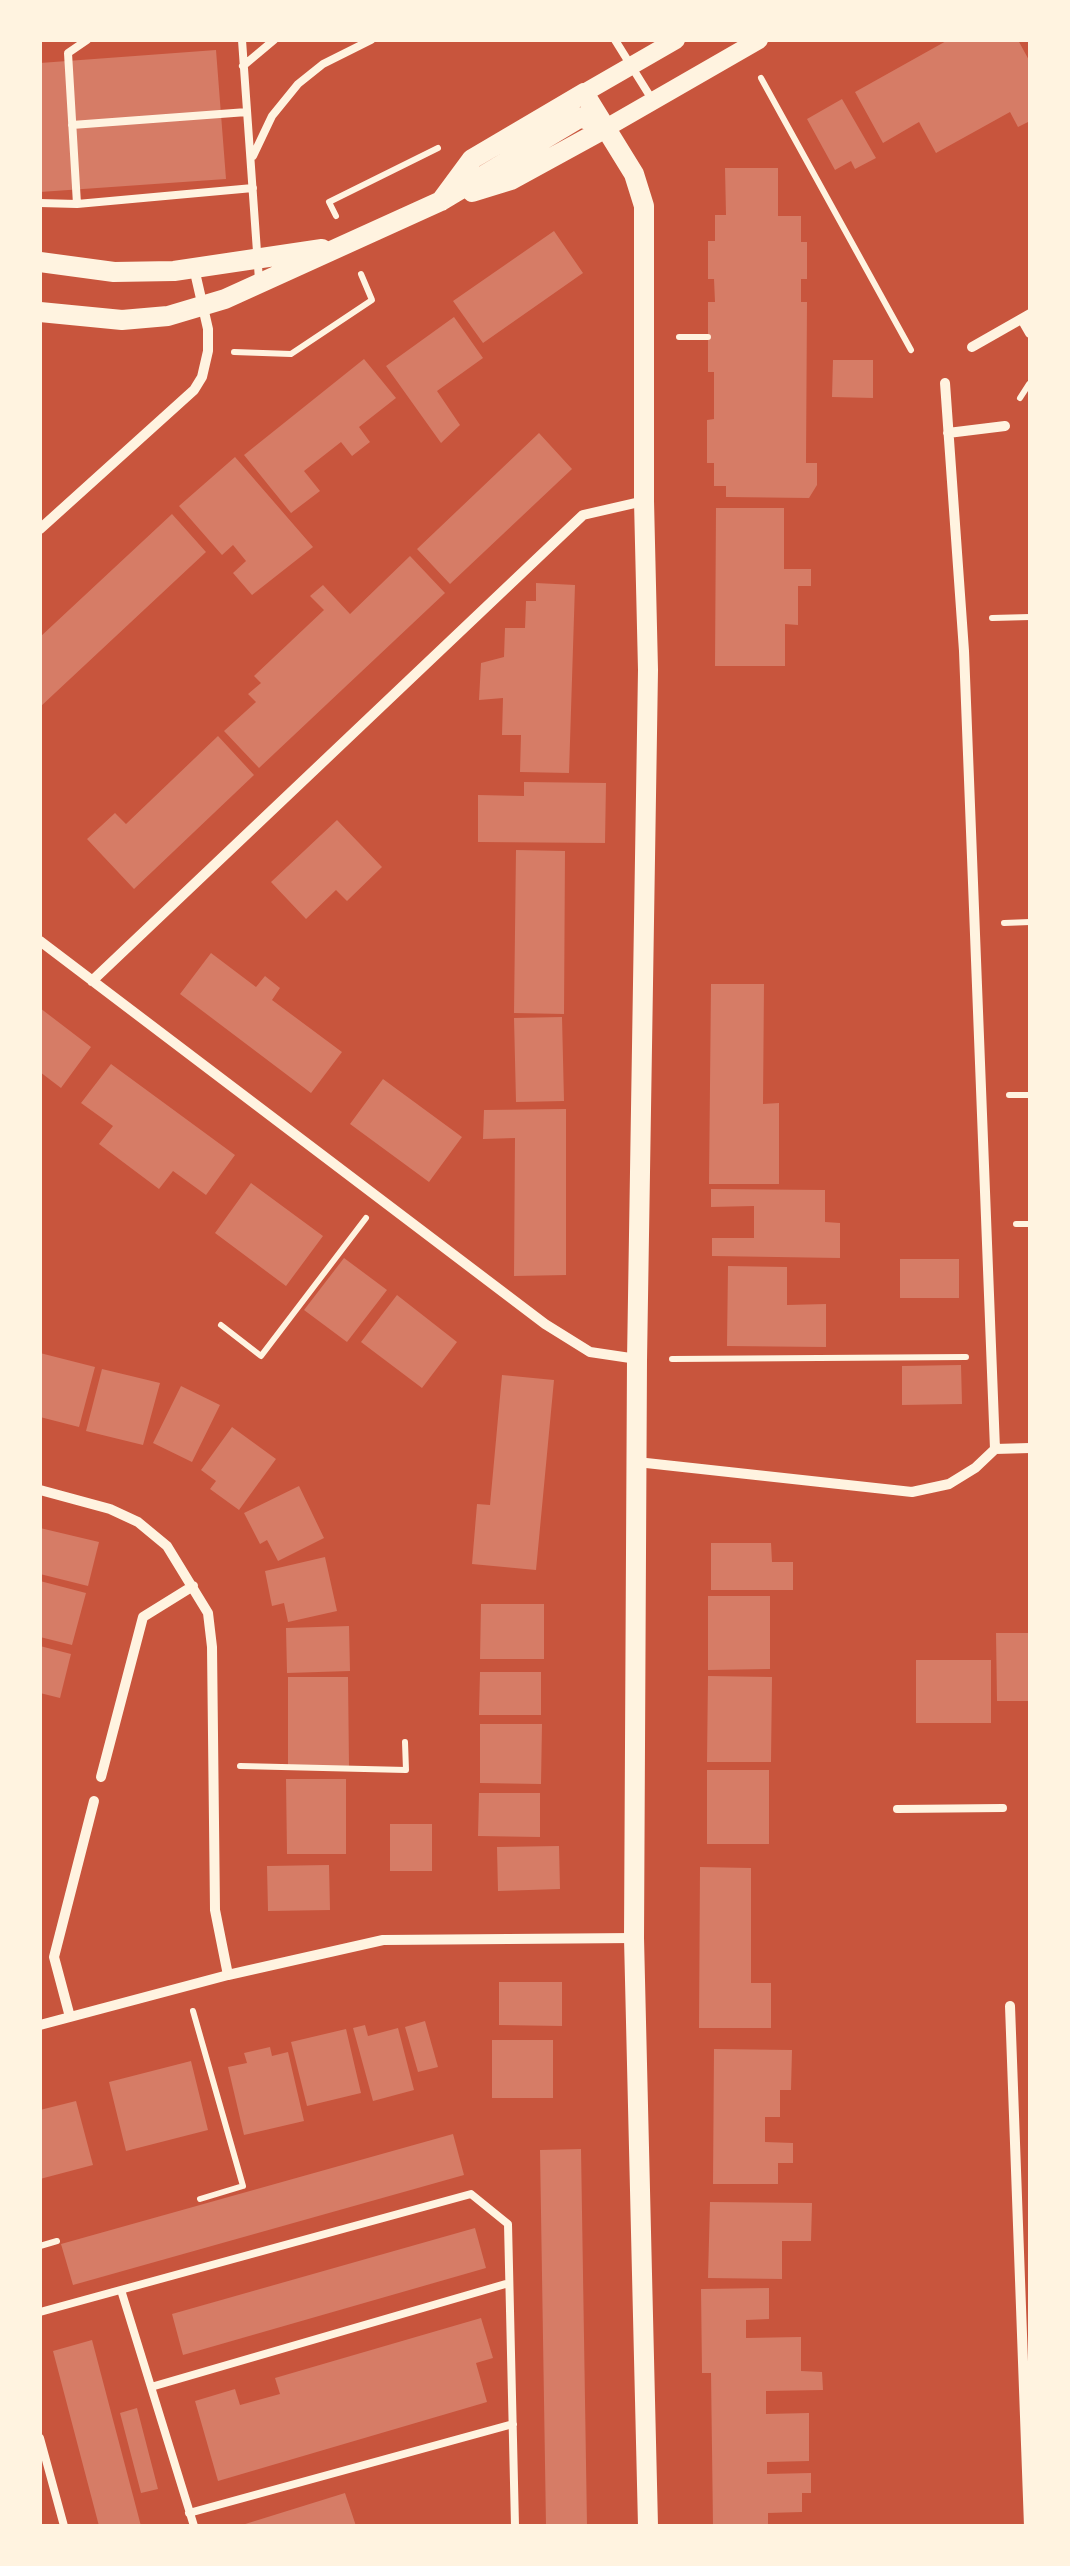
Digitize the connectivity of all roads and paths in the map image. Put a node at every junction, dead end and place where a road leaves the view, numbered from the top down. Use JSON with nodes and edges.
{"nodes":[{"id":1,"x":87,"y":40,"type":"edge"},
{"id":2,"x":242,"y":40,"type":"edge"},
{"id":3,"x":274,"y":40,"type":"edge"},
{"id":4,"x":371,"y":40,"type":"edge"},
{"id":5,"x":614,"y":40,"type":"edge"},
{"id":6,"x":676,"y":40,"type":"edge"},
{"id":7,"x":759,"y":40,"type":"edge"},
{"id":8,"x":244,"y":66,"type":"junction"},
{"id":9,"x":630,"y":66,"type":"junction"},
{"id":10,"x":761,"y":78,"type":"dead end"},
{"id":11,"x":584,"y":93,"type":"junction"},
{"id":12,"x":653,"y":101,"type":"junction"},
{"id":13,"x":247,"y":112,"type":"junction"},
{"id":14,"x":72,"y":125,"type":"junction"},
{"id":15,"x":606,"y":128,"type":"junction"},
{"id":16,"x":251,"y":160,"type":"junction"},
{"id":17,"x":253,"y":188,"type":"junction"},
{"id":18,"x":441,"y":201,"type":"junction"},
{"id":19,"x":40,"y":203,"type":"edge"},
{"id":20,"x":77,"y":204,"type":"junction"},
{"id":21,"x":348,"y":246,"type":"junction"},
{"id":22,"x":258,"y":259,"type":"junction"},
{"id":23,"x":40,"y":262,"type":"edge"},
{"id":24,"x":194,"y":268,"type":"junction"},
{"id":25,"x":260,"y":284,"type":"junction"},
{"id":26,"x":372,"y":300,"type":"dead end"},
{"id":27,"x":202,"y":306,"type":"junction"},
{"id":28,"x":40,"y":312,"type":"edge"},
{"id":29,"x":1026,"y":316,"type":"edge"},
{"id":30,"x":1030,"y":333,"type":"edge"},
{"id":31,"x":679,"y":337,"type":"dead end"},
{"id":32,"x":708,"y":337,"type":"dead end"},
{"id":33,"x":972,"y":347,"type":"dead end"},
{"id":34,"x":911,"y":350,"type":"dead end"},
{"id":35,"x":208,"y":351,"type":"junction"},
{"id":36,"x":945,"y":383,"type":"dead end"},
{"id":37,"x":1029,"y":384,"type":"edge"},
{"id":38,"x":1020,"y":398,"type":"dead end"},
{"id":39,"x":1005,"y":426,"type":"dead end"},
{"id":40,"x":948,"y":433,"type":"junction"},
{"id":41,"x":644,"y":502,"type":"junction"},
{"id":42,"x":40,"y":529,"type":"edge"},
{"id":43,"x":1030,"y":617,"type":"edge"},
{"id":44,"x":992,"y":618,"type":"dead end"},
{"id":45,"x":1030,"y":922,"type":"edge"},
{"id":46,"x":1004,"y":923,"type":"dead end"},
{"id":47,"x":40,"y":941,"type":"edge"},
{"id":48,"x":92,"y":981,"type":"junction"},
{"id":49,"x":1009,"y":1095,"type":"dead end"},
{"id":50,"x":1030,"y":1095,"type":"edge"},
{"id":51,"x":370,"y":1213,"type":"dead end"},
{"id":52,"x":1016,"y":1224,"type":"dead end"},
{"id":53,"x":1030,"y":1224,"type":"edge"},
{"id":54,"x":221,"y":1325,"type":"dead end"},
{"id":55,"x":968,"y":1357,"type":"dead end"},
{"id":56,"x":638,"y":1360,"type":"junction"},
{"id":57,"x":672,"y":1360,"type":"dead end"},
{"id":58,"x":1030,"y":1448,"type":"edge"},
{"id":59,"x":995,"y":1449,"type":"junction"},
{"id":60,"x":637,"y":1462,"type":"junction"},
{"id":61,"x":40,"y":1490,"type":"edge"},
{"id":62,"x":193,"y":1586,"type":"junction"},
{"id":63,"x":405,"y":1742,"type":"dead end"},
{"id":64,"x":236,"y":1766,"type":"dead end"},
{"id":65,"x":101,"y":1777,"type":"dead end"},
{"id":66,"x":94,"y":1801,"type":"dead end"},
{"id":67,"x":1003,"y":1808,"type":"dead end"},
{"id":68,"x":898,"y":1809,"type":"dead end"},
{"id":69,"x":634,"y":1938,"type":"junction"},
{"id":70,"x":228,"y":1975,"type":"junction"},
{"id":71,"x":1010,"y":2006,"type":"dead end"},
{"id":72,"x":193,"y":2011,"type":"dead end"},
{"id":73,"x":70,"y":2017,"type":"junction"},
{"id":74,"x":40,"y":2025,"type":"edge"},
{"id":75,"x":200,"y":2199,"type":"dead end"},
{"id":76,"x":57,"y":2241,"type":"dead end"},
{"id":77,"x":40,"y":2246,"type":"edge"},
{"id":78,"x":510,"y":2284,"type":"junction"},
{"id":79,"x":121,"y":2290,"type":"junction"},
{"id":80,"x":40,"y":2312,"type":"edge"},
{"id":81,"x":151,"y":2387,"type":"junction"},
{"id":82,"x":512,"y":2424,"type":"junction"},
{"id":83,"x":40,"y":2438,"type":"edge"},
{"id":84,"x":190,"y":2514,"type":"junction"},
{"id":85,"x":64,"y":2526,"type":"edge"},
{"id":86,"x":194,"y":2526,"type":"edge"},
{"id":87,"x":514,"y":2526,"type":"edge"},
{"id":88,"x":648,"y":2526,"type":"edge"},
{"id":89,"x":1029,"y":2526,"type":"edge"}],
"edges":[{"from":1,"to":14,"type":"lane"},
{"from":2,"to":8,"type":"lane"},
{"from":3,"to":8,"type":"lane"},
{"from":4,"to":16,"type":"lane"},
{"from":5,"to":9,"type":"lane"},
{"from":6,"to":9,"type":"street"},
{"from":7,"to":12,"type":"street"},
{"from":8,"to":13,"type":"lane"},
{"from":9,"to":11,"type":"street"},
{"from":9,"to":12,"type":"lane"},
{"from":10,"to":34,"type":"path"},
{"from":11,"to":15,"type":"main road"},
{"from":11,"to":18,"type":"main road"},
{"from":12,"to":15,"type":"street"},
{"from":13,"to":14,"type":"lane"},
{"from":13,"to":16,"type":"lane"},
{"from":14,"to":20,"type":"lane"},
{"from":15,"to":18,"type":"main road"},
{"from":15,"to":41,"type":"main road"},
{"from":16,"to":17,"type":"lane"},
{"from":17,"to":20,"type":"lane"},
{"from":17,"to":22,"type":"lane"},
{"from":18,"to":21,"type":"main road"},
{"from":19,"to":20,"type":"lane"},
{"from":21,"to":22,"type":"main road"},
{"from":21,"to":25,"type":"main road"},
{"from":22,"to":24,"type":"main road"},
{"from":22,"to":25,"type":"lane"},
{"from":23,"to":24,"type":"main road"},
{"from":24,"to":27,"type":"street"},
{"from":25,"to":27,"type":"main road"},
{"from":26,"to":35,"type":"path"},
{"from":27,"to":28,"type":"main road"},
{"from":27,"to":35,"type":"street"},
{"from":29,"to":30,"type":"street"},
{"from":29,"to":33,"type":"street"},
{"from":31,"to":32,"type":"path"},
{"from":35,"to":42,"type":"street"},
{"from":36,"to":40,"type":"street"},
{"from":37,"to":38,"type":"path"},
{"from":39,"to":40,"type":"street"},
{"from":40,"to":59,"type":"street"},
{"from":41,"to":48,"type":"street"},
{"from":41,"to":56,"type":"main road"},
{"from":43,"to":44,"type":"path"},
{"from":45,"to":46,"type":"path"},
{"from":47,"to":48,"type":"street"},
{"from":48,"to":56,"type":"street"},
{"from":49,"to":50,"type":"path"},
{"from":51,"to":54,"type":"path"},
{"from":52,"to":53,"type":"path"},
{"from":55,"to":57,"type":"path"},
{"from":56,"to":60,"type":"main road"},
{"from":58,"to":59,"type":"street"},
{"from":59,"to":60,"type":"street"},
{"from":60,"to":69,"type":"main road"},
{"from":61,"to":62,"type":"street"},
{"from":62,"to":65,"type":"street"},
{"from":62,"to":70,"type":"street"},
{"from":63,"to":64,"type":"path"},
{"from":66,"to":73,"type":"street"},
{"from":67,"to":68,"type":"lane"},
{"from":69,"to":70,"type":"street"},
{"from":69,"to":88,"type":"main road"},
{"from":70,"to":73,"type":"street"},
{"from":71,"to":89,"type":"street"},
{"from":72,"to":75,"type":"path"},
{"from":73,"to":74,"type":"street"},
{"from":76,"to":77,"type":"path"},
{"from":78,"to":79,"type":"lane"},
{"from":78,"to":81,"type":"lane"},
{"from":78,"to":82,"type":"lane"},
{"from":79,"to":80,"type":"lane"},
{"from":79,"to":81,"type":"lane"},
{"from":81,"to":84,"type":"lane"},
{"from":82,"to":84,"type":"lane"},
{"from":82,"to":87,"type":"lane"},
{"from":83,"to":85,"type":"lane"},
{"from":84,"to":86,"type":"lane"}]}
